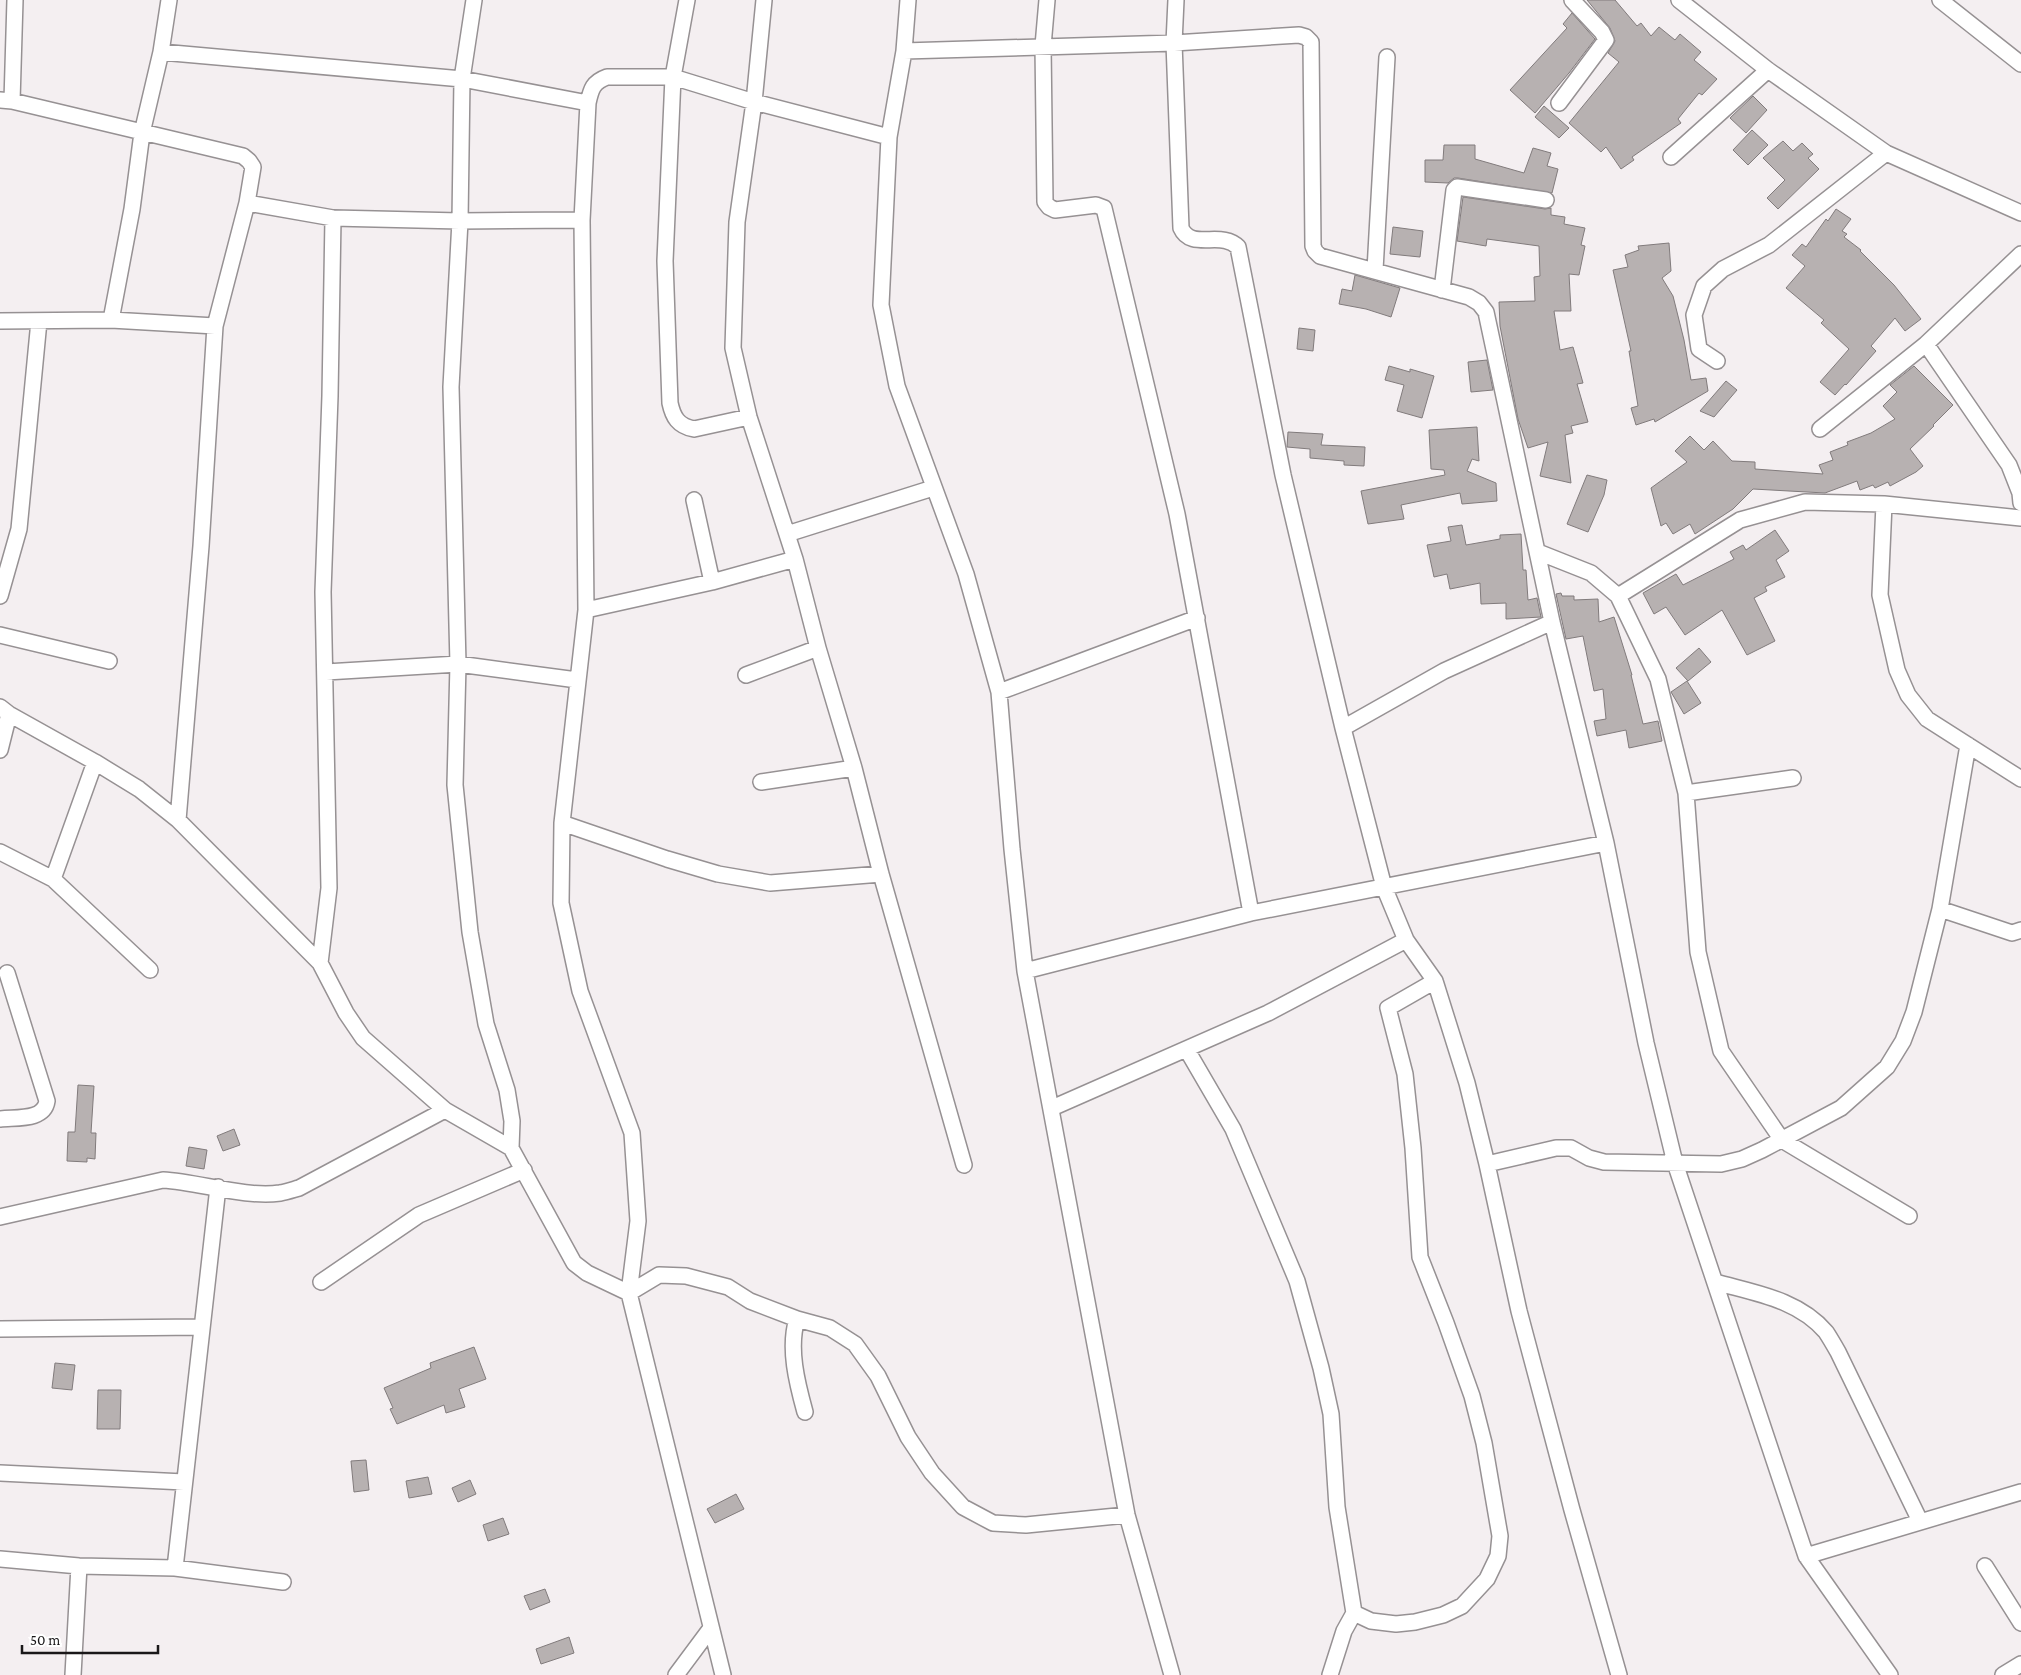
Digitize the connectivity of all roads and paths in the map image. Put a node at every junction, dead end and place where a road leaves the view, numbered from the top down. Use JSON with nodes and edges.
{"nodes":[{"id":1,"x":15,"y":0,"type":"edge"},
{"id":2,"x":169,"y":0,"type":"edge"},
{"id":3,"x":474,"y":0,"type":"edge"},
{"id":4,"x":687,"y":0,"type":"edge"},
{"id":5,"x":764,"y":0,"type":"edge"},
{"id":6,"x":908,"y":0,"type":"edge"},
{"id":7,"x":1047,"y":0,"type":"edge"},
{"id":8,"x":1176,"y":0,"type":"edge"},
{"id":9,"x":1572,"y":0,"type":"edge"},
{"id":10,"x":1679,"y":0,"type":"edge"},
{"id":11,"x":1940,"y":0,"type":"edge"},
{"id":12,"x":1174,"y":43,"type":"junction"},
{"id":13,"x":1043,"y":46,"type":"junction"},
{"id":14,"x":904,"y":51,"type":"junction"},
{"id":15,"x":161,"y":52,"type":"junction"},
{"id":16,"x":1387,"y":57,"type":"dead end"},
{"id":17,"x":2021,"y":64,"type":"edge"},
{"id":18,"x":1768,"y":70,"type":"junction"},
{"id":19,"x":673,"y":77,"type":"junction"},
{"id":20,"x":462,"y":79,"type":"junction"},
{"id":21,"x":6,"y":100,"type":"edge"},
{"id":22,"x":754,"y":102,"type":"junction"},
{"id":23,"x":588,"y":103,"type":"junction"},
{"id":24,"x":1559,"y":103,"type":"dead end"},
{"id":25,"x":142,"y":133,"type":"junction"},
{"id":26,"x":889,"y":137,"type":"junction"},
{"id":27,"x":1886,"y":153,"type":"junction"},
{"id":28,"x":1671,"y":157,"type":"dead end"},
{"id":29,"x":1546,"y":200,"type":"dead end"},
{"id":30,"x":247,"y":203,"type":"junction"},
{"id":31,"x":2021,"y":213,"type":"edge"},
{"id":32,"x":333,"y":218,"type":"junction"},
{"id":33,"x":582,"y":220,"type":"junction"},
{"id":34,"x":460,"y":221,"type":"junction"},
{"id":35,"x":2021,"y":254,"type":"edge"},
{"id":36,"x":1375,"y":270,"type":"junction"},
{"id":37,"x":1442,"y":290,"type":"junction"},
{"id":38,"x":111,"y":320,"type":"junction"},
{"id":39,"x":0,"y":321,"type":"edge"},
{"id":40,"x":39,"y":321,"type":"junction"},
{"id":41,"x":214,"y":326,"type":"junction"},
{"id":42,"x":1926,"y":344,"type":"junction"},
{"id":43,"x":1717,"y":361,"type":"dead end"},
{"id":44,"x":749,"y":417,"type":"junction"},
{"id":45,"x":1820,"y":429,"type":"dead end"},
{"id":46,"x":933,"y":488,"type":"junction"},
{"id":47,"x":694,"y":500,"type":"dead end"},
{"id":48,"x":2021,"y":503,"type":"edge"},
{"id":49,"x":1884,"y":504,"type":"junction"},
{"id":50,"x":2021,"y":518,"type":"edge"},
{"id":51,"x":787,"y":534,"type":"junction"},
{"id":52,"x":1538,"y":552,"type":"junction"},
{"id":53,"x":795,"y":559,"type":"junction"},
{"id":54,"x":712,"y":582,"type":"junction"},
{"id":55,"x":0,"y":596,"type":"edge"},
{"id":56,"x":1618,"y":596,"type":"junction"},
{"id":57,"x":586,"y":610,"type":"junction"},
{"id":58,"x":1197,"y":618,"type":"junction"},
{"id":59,"x":1552,"y":622,"type":"junction"},
{"id":60,"x":0,"y":635,"type":"edge"},
{"id":61,"x":818,"y":648,"type":"junction"},
{"id":62,"x":110,"y":660,"type":"dead end"},
{"id":63,"x":458,"y":664,"type":"junction"},
{"id":64,"x":326,"y":672,"type":"junction"},
{"id":65,"x":746,"y":675,"type":"dead end"},
{"id":66,"x":577,"y":680,"type":"junction"},
{"id":67,"x":999,"y":692,"type":"junction"},
{"id":68,"x":5,"y":710,"type":"edge"},
{"id":69,"x":1343,"y":728,"type":"junction"},
{"id":70,"x":1968,"y":745,"type":"junction"},
{"id":71,"x":0,"y":750,"type":"edge"},
{"id":72,"x":95,"y":762,"type":"junction"},
{"id":73,"x":854,"y":768,"type":"junction"},
{"id":74,"x":1793,"y":778,"type":"dead end"},
{"id":75,"x":2021,"y":779,"type":"edge"},
{"id":76,"x":762,"y":782,"type":"dead end"},
{"id":77,"x":1686,"y":792,"type":"junction"},
{"id":78,"x":178,"y":820,"type":"junction"},
{"id":79,"x":562,"y":823,"type":"junction"},
{"id":80,"x":1606,"y":843,"type":"junction"},
{"id":81,"x":0,"y":852,"type":"edge"},
{"id":82,"x":881,"y":874,"type":"junction"},
{"id":83,"x":53,"y":879,"type":"junction"},
{"id":84,"x":1384,"y":887,"type":"junction"},
{"id":85,"x":1940,"y":909,"type":"junction"},
{"id":86,"x":1251,"y":913,"type":"junction"},
{"id":87,"x":2021,"y":930,"type":"edge"},
{"id":88,"x":1406,"y":940,"type":"junction"},
{"id":89,"x":320,"y":963,"type":"junction"},
{"id":90,"x":150,"y":970,"type":"dead end"},
{"id":91,"x":1025,"y":971,"type":"junction"},
{"id":92,"x":7,"y":973,"type":"dead end"},
{"id":93,"x":1435,"y":981,"type":"junction"},
{"id":94,"x":1187,"y":1050,"type":"junction"},
{"id":95,"x":1052,"y":1108,"type":"junction"},
{"id":96,"x":445,"y":1110,"type":"junction"},
{"id":97,"x":0,"y":1119,"type":"edge"},
{"id":98,"x":1782,"y":1140,"type":"junction"},
{"id":99,"x":511,"y":1148,"type":"junction"},
{"id":100,"x":1675,"y":1163,"type":"junction"},
{"id":101,"x":1487,"y":1164,"type":"junction"},
{"id":102,"x":964,"y":1165,"type":"dead end"},
{"id":103,"x":524,"y":1170,"type":"junction"},
{"id":104,"x":218,"y":1187,"type":"junction"},
{"id":105,"x":1909,"y":1216,"type":"dead end"},
{"id":106,"x":0,"y":1217,"type":"edge"},
{"id":107,"x":321,"y":1282,"type":"dead end"},
{"id":108,"x":1715,"y":1282,"type":"junction"},
{"id":109,"x":629,"y":1293,"type":"junction"},
{"id":110,"x":797,"y":1319,"type":"junction"},
{"id":111,"x":201,"y":1327,"type":"junction"},
{"id":112,"x":0,"y":1329,"type":"edge"},
{"id":113,"x":804,"y":1412,"type":"dead end"},
{"id":114,"x":0,"y":1473,"type":"edge"},
{"id":115,"x":184,"y":1482,"type":"junction"},
{"id":116,"x":2021,"y":1492,"type":"edge"},
{"id":117,"x":1127,"y":1515,"type":"junction"},
{"id":118,"x":1920,"y":1521,"type":"junction"},
{"id":119,"x":1806,"y":1556,"type":"junction"},
{"id":120,"x":0,"y":1560,"type":"edge"},
{"id":121,"x":79,"y":1566,"type":"junction"},
{"id":122,"x":1985,"y":1566,"type":"dead end"},
{"id":123,"x":175,"y":1568,"type":"junction"},
{"id":124,"x":283,"y":1582,"type":"dead end"},
{"id":125,"x":1354,"y":1614,"type":"junction"},
{"id":126,"x":2021,"y":1623,"type":"edge"},
{"id":127,"x":711,"y":1628,"type":"junction"},
{"id":128,"x":2021,"y":1664,"type":"edge"},
{"id":129,"x":73,"y":1675,"type":"edge"},
{"id":130,"x":676,"y":1675,"type":"edge"},
{"id":131,"x":723,"y":1675,"type":"edge"},
{"id":132,"x":1172,"y":1675,"type":"edge"},
{"id":133,"x":1330,"y":1675,"type":"edge"},
{"id":134,"x":1619,"y":1675,"type":"edge"},
{"id":135,"x":1890,"y":1675,"type":"edge"},
{"id":136,"x":2004,"y":1675,"type":"edge"}],
"edges":[{"from":1,"to":21,"type":"street"},
{"from":2,"to":15,"type":"street"},
{"from":3,"to":20,"type":"street"},
{"from":4,"to":19,"type":"street"},
{"from":5,"to":22,"type":"street"},
{"from":6,"to":14,"type":"street"},
{"from":7,"to":13,"type":"street"},
{"from":8,"to":12,"type":"street"},
{"from":9,"to":24,"type":"street"},
{"from":10,"to":18,"type":"street"},
{"from":11,"to":17,"type":"street"},
{"from":12,"to":13,"type":"street"},
{"from":12,"to":36,"type":"street"},
{"from":12,"to":69,"type":"street"},
{"from":13,"to":14,"type":"street"},
{"from":13,"to":58,"type":"street"},
{"from":14,"to":26,"type":"street"},
{"from":15,"to":20,"type":"street"},
{"from":15,"to":25,"type":"street"},
{"from":16,"to":36,"type":"street"},
{"from":18,"to":27,"type":"street"},
{"from":18,"to":28,"type":"street"},
{"from":19,"to":22,"type":"street"},
{"from":19,"to":23,"type":"street"},
{"from":19,"to":44,"type":"street"},
{"from":20,"to":23,"type":"street"},
{"from":20,"to":34,"type":"street"},
{"from":21,"to":25,"type":"street"},
{"from":22,"to":26,"type":"street"},
{"from":22,"to":44,"type":"street"},
{"from":23,"to":33,"type":"street"},
{"from":25,"to":30,"type":"street"},
{"from":25,"to":38,"type":"street"},
{"from":26,"to":46,"type":"street"},
{"from":27,"to":31,"type":"street"},
{"from":27,"to":43,"type":"street"},
{"from":29,"to":37,"type":"street"},
{"from":30,"to":32,"type":"street"},
{"from":30,"to":41,"type":"street"},
{"from":32,"to":34,"type":"street"},
{"from":32,"to":64,"type":"street"},
{"from":33,"to":34,"type":"street"},
{"from":33,"to":57,"type":"street"},
{"from":34,"to":63,"type":"street"},
{"from":35,"to":42,"type":"street"},
{"from":36,"to":37,"type":"street"},
{"from":37,"to":52,"type":"street"},
{"from":38,"to":40,"type":"street"},
{"from":38,"to":41,"type":"street"},
{"from":39,"to":40,"type":"street"},
{"from":40,"to":55,"type":"street"},
{"from":41,"to":78,"type":"street"},
{"from":42,"to":45,"type":"street"},
{"from":42,"to":48,"type":"street"},
{"from":44,"to":51,"type":"street"},
{"from":46,"to":51,"type":"street"},
{"from":46,"to":67,"type":"street"},
{"from":47,"to":54,"type":"street"},
{"from":49,"to":50,"type":"street"},
{"from":49,"to":56,"type":"street"},
{"from":49,"to":70,"type":"street"},
{"from":51,"to":53,"type":"street"},
{"from":52,"to":56,"type":"street"},
{"from":52,"to":59,"type":"street"},
{"from":53,"to":54,"type":"street"},
{"from":53,"to":61,"type":"street"},
{"from":54,"to":57,"type":"street"},
{"from":56,"to":77,"type":"street"},
{"from":57,"to":66,"type":"street"},
{"from":58,"to":67,"type":"street"},
{"from":58,"to":86,"type":"street"},
{"from":59,"to":69,"type":"street"},
{"from":59,"to":80,"type":"street"},
{"from":60,"to":62,"type":"street"},
{"from":61,"to":65,"type":"street"},
{"from":61,"to":73,"type":"street"},
{"from":63,"to":64,"type":"street"},
{"from":63,"to":66,"type":"street"},
{"from":63,"to":99,"type":"street"},
{"from":64,"to":89,"type":"street"},
{"from":66,"to":79,"type":"street"},
{"from":67,"to":91,"type":"street"},
{"from":68,"to":71,"type":"street"},
{"from":68,"to":72,"type":"street"},
{"from":69,"to":84,"type":"street"},
{"from":70,"to":75,"type":"street"},
{"from":70,"to":85,"type":"street"},
{"from":72,"to":78,"type":"street"},
{"from":72,"to":83,"type":"street"},
{"from":73,"to":76,"type":"street"},
{"from":73,"to":82,"type":"street"},
{"from":74,"to":77,"type":"street"},
{"from":77,"to":98,"type":"street"},
{"from":78,"to":89,"type":"street"},
{"from":79,"to":82,"type":"street"},
{"from":79,"to":109,"type":"street"},
{"from":80,"to":84,"type":"street"},
{"from":80,"to":100,"type":"street"},
{"from":81,"to":83,"type":"street"},
{"from":82,"to":102,"type":"street"},
{"from":83,"to":90,"type":"street"},
{"from":84,"to":86,"type":"street"},
{"from":84,"to":88,"type":"street"},
{"from":85,"to":87,"type":"street"},
{"from":85,"to":98,"type":"street"},
{"from":86,"to":91,"type":"street"},
{"from":88,"to":93,"type":"street"},
{"from":88,"to":94,"type":"street"},
{"from":89,"to":96,"type":"street"},
{"from":91,"to":95,"type":"street"},
{"from":92,"to":97,"type":"street"},
{"from":93,"to":101,"type":"street"},
{"from":93,"to":125,"type":"street"},
{"from":94,"to":95,"type":"street"},
{"from":94,"to":125,"type":"street"},
{"from":95,"to":117,"type":"street"},
{"from":96,"to":99,"type":"street"},
{"from":96,"to":104,"type":"street"},
{"from":98,"to":100,"type":"street"},
{"from":98,"to":105,"type":"street"},
{"from":99,"to":103,"type":"street"},
{"from":100,"to":101,"type":"street"},
{"from":100,"to":108,"type":"street"},
{"from":101,"to":134,"type":"street"},
{"from":103,"to":107,"type":"street"},
{"from":103,"to":109,"type":"street"},
{"from":104,"to":106,"type":"street"},
{"from":104,"to":111,"type":"street"},
{"from":108,"to":118,"type":"street"},
{"from":108,"to":119,"type":"street"},
{"from":109,"to":110,"type":"street"},
{"from":109,"to":127,"type":"street"},
{"from":110,"to":113,"type":"street"},
{"from":110,"to":117,"type":"street"},
{"from":111,"to":112,"type":"street"},
{"from":111,"to":115,"type":"street"},
{"from":114,"to":115,"type":"street"},
{"from":115,"to":123,"type":"street"},
{"from":116,"to":118,"type":"street"},
{"from":117,"to":132,"type":"street"},
{"from":118,"to":119,"type":"street"},
{"from":119,"to":135,"type":"street"},
{"from":120,"to":121,"type":"street"},
{"from":121,"to":123,"type":"street"},
{"from":121,"to":129,"type":"street"},
{"from":122,"to":126,"type":"street"},
{"from":123,"to":124,"type":"street"},
{"from":125,"to":133,"type":"street"},
{"from":127,"to":130,"type":"street"},
{"from":127,"to":131,"type":"street"},
{"from":128,"to":136,"type":"street"}]}
